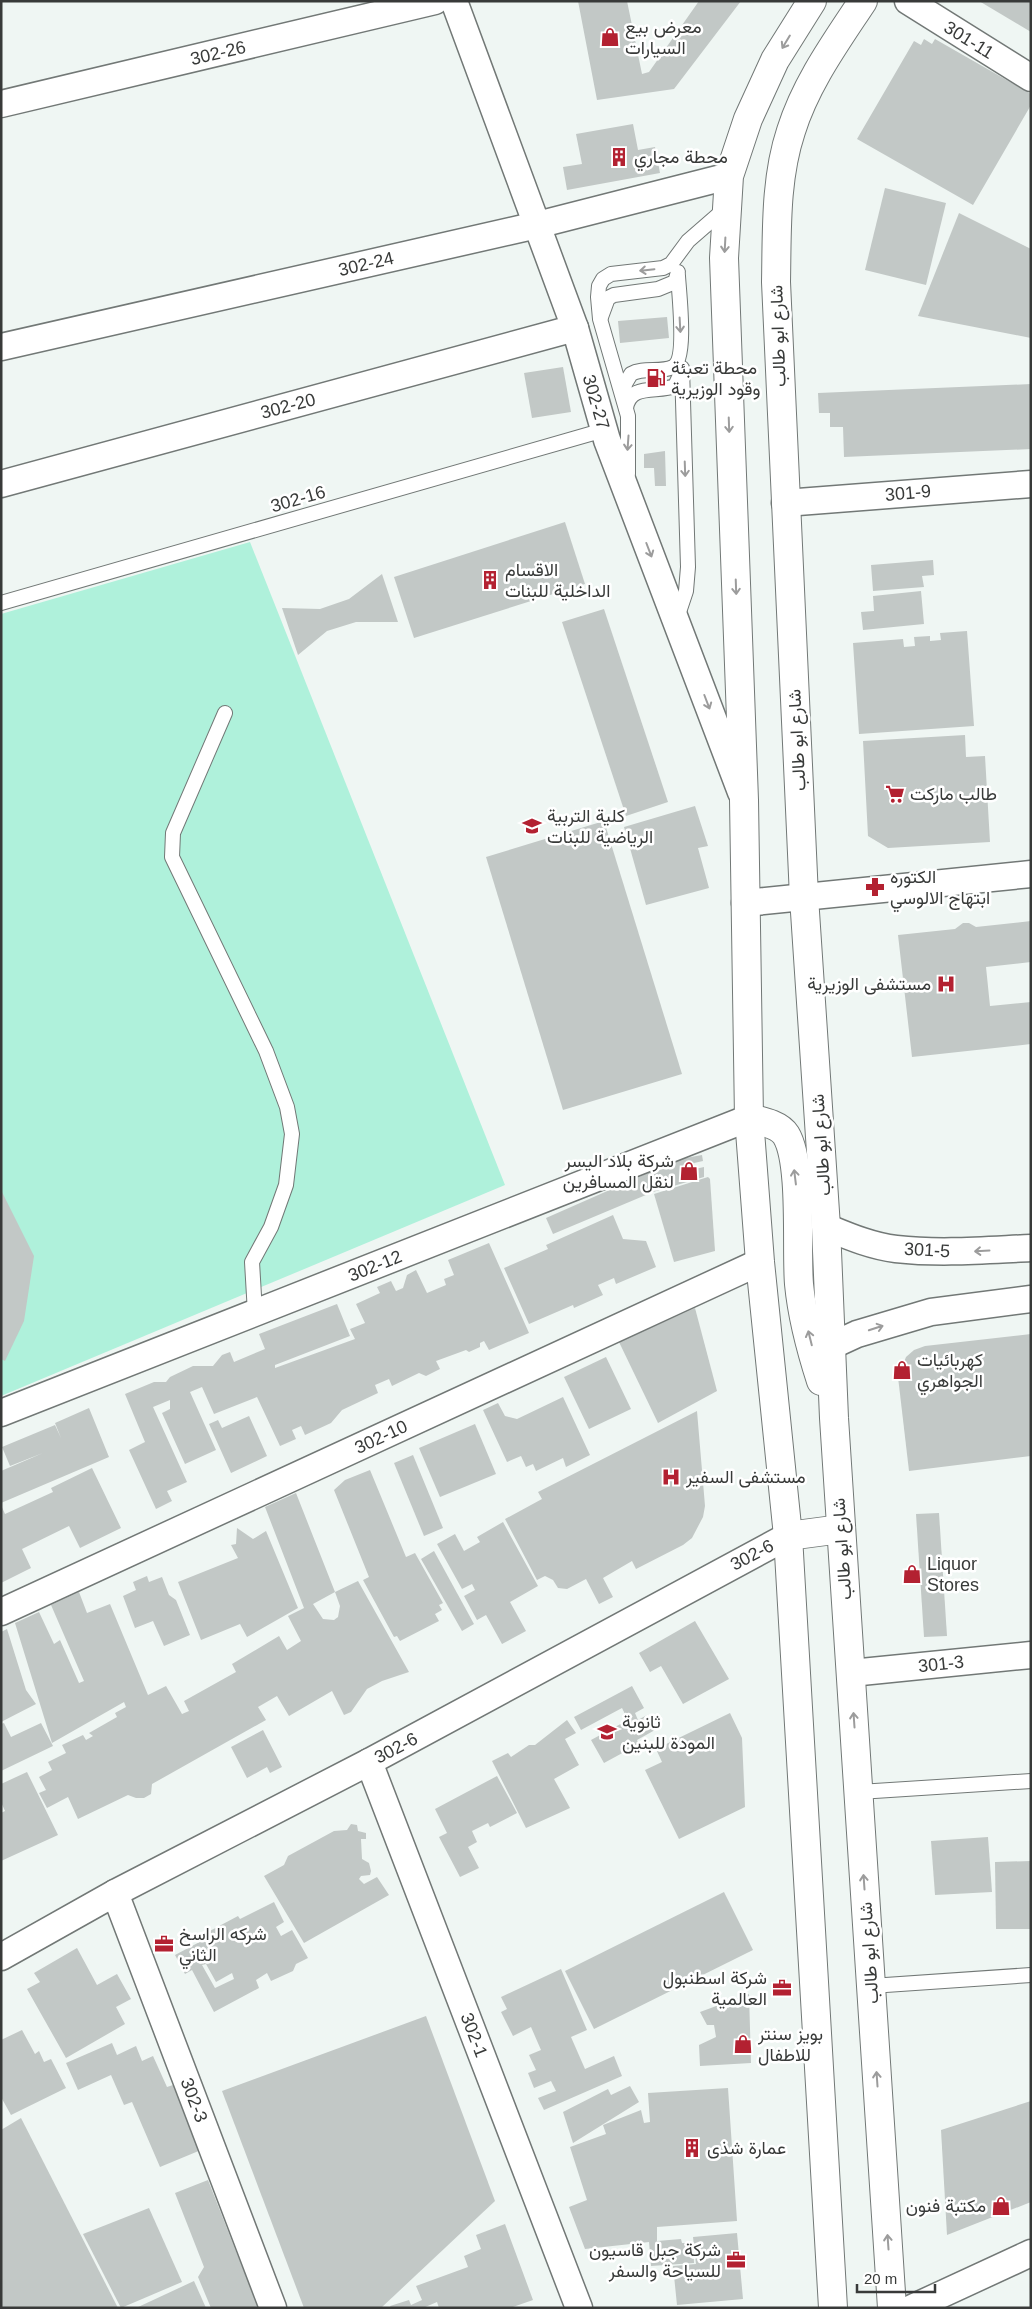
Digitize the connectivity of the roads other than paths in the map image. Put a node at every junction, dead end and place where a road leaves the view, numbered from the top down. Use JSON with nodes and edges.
{"nodes":[{"id":1,"x":435,"y":1,"type":"edge"},
{"id":2,"x":454,"y":1,"type":"edge"},
{"id":3,"x":812,"y":1,"type":"edge"},
{"id":4,"x":863,"y":1,"type":"edge"},
{"id":5,"x":908,"y":1,"type":"edge"},
{"id":6,"x":1031,"y":78,"type":"edge"},
{"id":7,"x":1,"y":104,"type":"edge"},
{"id":8,"x":729,"y":184,"type":"junction"},
{"id":9,"x":537,"y":225,"type":"junction"},
{"id":10,"x":677,"y":256,"type":"junction"},
{"id":11,"x":678,"y":276,"type":"junction"},
{"id":12,"x":600,"y":319,"type":"junction"},
{"id":13,"x":576,"y":328,"type":"junction"},
{"id":14,"x":1,"y":346,"type":"edge"},
{"id":15,"x":682,"y":348,"type":"junction"},
{"id":16,"x":682,"y":368,"type":"junction"},
{"id":17,"x":625,"y":407,"type":"junction"},
{"id":18,"x":604,"y":430,"type":"junction"},
{"id":19,"x":1,"y":484,"type":"edge"},
{"id":20,"x":1031,"y":484,"type":"edge"},
{"id":21,"x":784,"y":503,"type":"junction"},
{"id":22,"x":631,"y":505,"type":"junction"},
{"id":23,"x":1,"y":603,"type":"edge"},
{"id":24,"x":676,"y":622,"type":"junction"},
{"id":25,"x":225,"y":713,"type":"dead end"},
{"id":26,"x":744,"y":800,"type":"junction"},
{"id":27,"x":1031,"y":874,"type":"edge"},
{"id":28,"x":804,"y":898,"type":"junction"},
{"id":29,"x":745,"y":903,"type":"junction"},
{"id":30,"x":749,"y":1118,"type":"junction"},
{"id":31,"x":826,"y":1227,"type":"junction"},
{"id":32,"x":1031,"y":1248,"type":"edge"},
{"id":33,"x":760,"y":1262,"type":"junction"},
{"id":34,"x":1031,"y":1299,"type":"edge"},
{"id":35,"x":255,"y":1313,"type":"junction"},
{"id":36,"x":831,"y":1346,"type":"junction"},
{"id":37,"x":1,"y":1413,"type":"edge"},
{"id":38,"x":834,"y":1418,"type":"junction"},
{"id":39,"x":841,"y":1529,"type":"junction"},
{"id":40,"x":788,"y":1536,"type":"junction"},
{"id":41,"x":1,"y":1612,"type":"edge"},
{"id":42,"x":1031,"y":1655,"type":"edge"},
{"id":43,"x":851,"y":1673,"type":"junction"},
{"id":44,"x":369,"y":1762,"type":"junction"},
{"id":45,"x":1031,"y":1782,"type":"edge"},
{"id":46,"x":858,"y":1792,"type":"junction"},
{"id":47,"x":115,"y":1893,"type":"junction"},
{"id":48,"x":1,"y":1956,"type":"edge"},
{"id":49,"x":1031,"y":1976,"type":"edge"},
{"id":50,"x":871,"y":1986,"type":"junction"},
{"id":51,"x":1031,"y":2253,"type":"edge"},
{"id":52,"x":273,"y":2308,"type":"edge"},
{"id":53,"x":580,"y":2308,"type":"edge"},
{"id":54,"x":834,"y":2308,"type":"edge"},
{"id":55,"x":892,"y":2308,"type":"edge"},
{"id":56,"x":912,"y":2308,"type":"edge"}],
"edges":[{"from":1,"to":7,"type":"street","name":"302-26"},
{"from":2,"to":9,"type":"street","name":"302-27"},
{"from":3,"to":8,"type":"main road","one_way":true},
{"from":4,"to":21,"type":"main road","name":"شارع ابو طالب"},
{"from":5,"to":6,"type":"street","name":"301-11"},
{"from":8,"to":9,"type":"street","name":"302-24"},
{"from":8,"to":10,"type":"lane"},
{"from":8,"to":26,"type":"main road","one_way":true},
{"from":9,"to":13,"type":"street","name":"302-27"},
{"from":9,"to":14,"type":"street","name":"302-24"},
{"from":10,"to":11,"type":"lane"},
{"from":10,"to":12,"type":"lane","one_way":true},
{"from":11,"to":12,"type":"lane"},
{"from":11,"to":15,"type":"lane","one_way":true},
{"from":12,"to":17,"type":"lane"},
{"from":13,"to":18,"type":"street","name":"302-27"},
{"from":13,"to":19,"type":"street","name":"302-20"},
{"from":15,"to":16,"type":"lane"},
{"from":15,"to":17,"type":"lane"},
{"from":16,"to":17,"type":"lane"},
{"from":16,"to":24,"type":"lane","one_way":true},
{"from":17,"to":22,"type":"lane","one_way":true},
{"from":18,"to":22,"type":"street","name":"302-27"},
{"from":18,"to":23,"type":"lane","name":"302-16"},
{"from":20,"to":21,"type":"street","name":"301-9"},
{"from":21,"to":28,"type":"main road","name":"شارع ابو طالب"},
{"from":22,"to":24,"type":"street","name":"302-27","one_way":true},
{"from":24,"to":26,"type":"street","name":"302-27","one_way":true},
{"from":25,"to":35,"type":"lane"},
{"from":26,"to":29,"type":"main road"},
{"from":27,"to":28,"type":"street"},
{"from":28,"to":29,"type":"street"},
{"from":28,"to":31,"type":"main road","name":"شارع ابو طالب"},
{"from":29,"to":30,"type":"main road"},
{"from":30,"to":33,"type":"main road"},
{"from":30,"to":35,"type":"street","name":"302-12"},
{"from":38,"to":30,"type":"main road","one_way":true},
{"from":32,"to":31,"type":"street","name":"301-5","one_way":true},
{"from":31,"to":36,"type":"main road","name":"شارع ابو طالب"},
{"from":33,"to":40,"type":"main road"},
{"from":33,"to":41,"type":"street","name":"302-10"},
{"from":36,"to":34,"type":"street","one_way":true},
{"from":35,"to":37,"type":"street","name":"302-12"},
{"from":36,"to":38,"type":"main road","name":"شارع ابو طالب"},
{"from":38,"to":39,"type":"main road","name":"شارع ابو طالب"},
{"from":39,"to":40,"type":"main road"},
{"from":39,"to":43,"type":"main road","name":"شارع ابو طالب"},
{"from":40,"to":44,"type":"street","name":"302-6"},
{"from":40,"to":54,"type":"main road"},
{"from":42,"to":43,"type":"street","name":"301-3"},
{"from":46,"to":43,"type":"main road","name":"شارع ابو طالب","one_way":true},
{"from":44,"to":47,"type":"street","name":"302-6"},
{"from":44,"to":53,"type":"street","name":"302-1"},
{"from":45,"to":46,"type":"lane"},
{"from":50,"to":46,"type":"main road","name":"شارع ابو طالب","one_way":true},
{"from":47,"to":48,"type":"street","name":"302-6"},
{"from":47,"to":52,"type":"street","name":"302-3"},
{"from":49,"to":50,"type":"lane"},
{"from":55,"to":50,"type":"main road","name":"شارع ابو طالب","one_way":true},
{"from":51,"to":56,"type":"street"}]}
